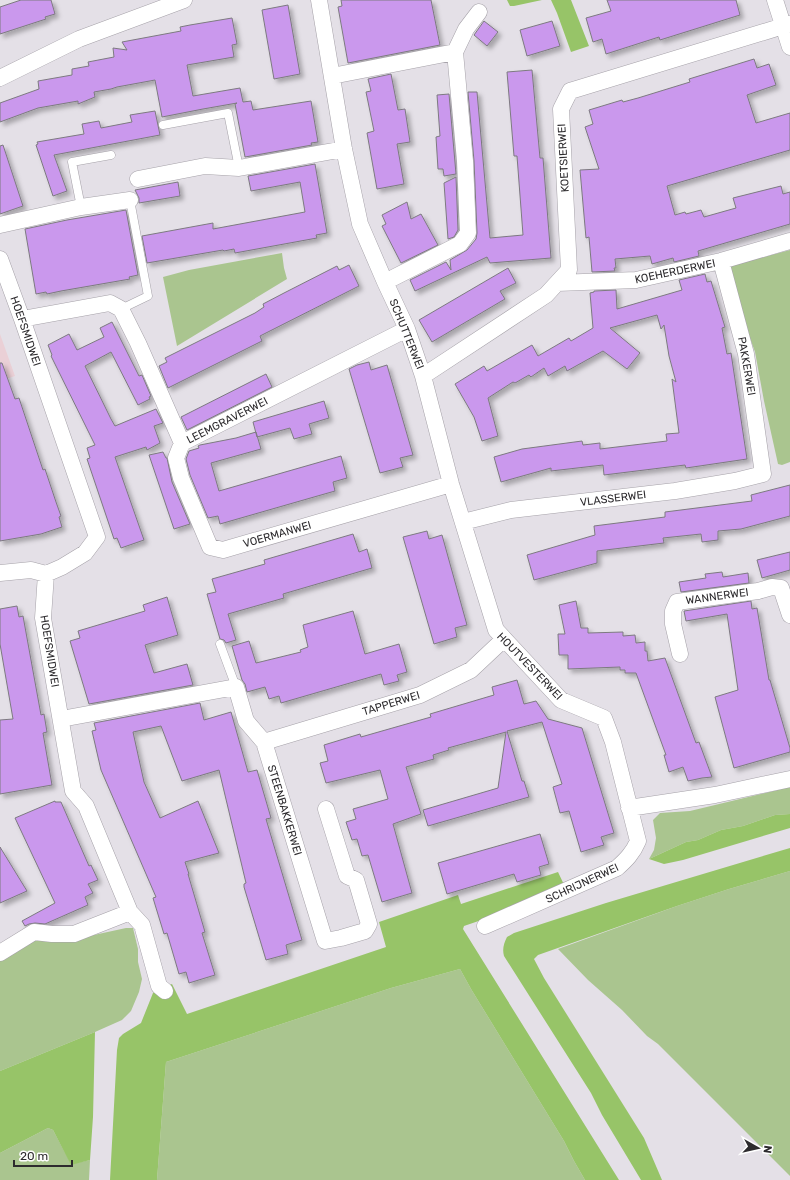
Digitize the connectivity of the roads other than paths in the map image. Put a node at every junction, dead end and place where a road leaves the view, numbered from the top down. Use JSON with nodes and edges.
{"nodes":[{"id":1,"x":184,"y":0,"type":"edge"},
{"id":2,"x":319,"y":0,"type":"edge"},
{"id":3,"x":775,"y":0,"type":"edge"},
{"id":4,"x":479,"y":12,"type":"dead end"},
{"id":5,"x":787,"y":25,"type":"edge"},
{"id":6,"x":790,"y":47,"type":"edge"},
{"id":7,"x":455,"y":52,"type":"junction"},
{"id":8,"x":332,"y":76,"type":"junction"},
{"id":9,"x":0,"y":78,"type":"edge"},
{"id":10,"x":163,"y":124,"type":"dead end"},
{"id":11,"x":344,"y":149,"type":"junction"},
{"id":12,"x":110,"y":155,"type":"dead end"},
{"id":13,"x":239,"y":168,"type":"junction"},
{"id":14,"x":138,"y":179,"type":"dead end"},
{"id":15,"x":130,"y":200,"type":"joint"},
{"id":16,"x":81,"y":207,"type":"junction"},
{"id":17,"x":0,"y":225,"type":"edge"},
{"id":18,"x":790,"y":241,"type":"edge"},
{"id":19,"x":0,"y":258,"type":"edge"},
{"id":20,"x":721,"y":261,"type":"junction"},
{"id":21,"x":385,"y":282,"type":"junction"},
{"id":22,"x":557,"y":283,"type":"junction"},
{"id":23,"x":120,"y":309,"type":"junction"},
{"id":24,"x":22,"y":320,"type":"junction"},
{"id":25,"x":407,"y":329,"type":"junction"},
{"id":26,"x":423,"y":376,"type":"junction"},
{"id":27,"x":182,"y":443,"type":"junction"},
{"id":28,"x":763,"y":474,"type":"joint"},
{"id":29,"x":451,"y":484,"type":"junction"},
{"id":30,"x":463,"y":522,"type":"junction"},
{"id":31,"x":0,"y":574,"type":"edge"},
{"id":32,"x":46,"y":574,"type":"junction"},
{"id":33,"x":790,"y":615,"type":"edge"},
{"id":34,"x":504,"y":639,"type":"junction"},
{"id":35,"x":220,"y":644,"type":"dead end"},
{"id":36,"x":680,"y":654,"type":"dead end"},
{"id":37,"x":236,"y":687,"type":"junction"},
{"id":38,"x":61,"y":719,"type":"junction"},
{"id":39,"x":264,"y":742,"type":"junction"},
{"id":40,"x":790,"y":779,"type":"edge"},
{"id":41,"x":629,"y":808,"type":"junction"},
{"id":42,"x":326,"y":809,"type":"dead end"},
{"id":43,"x":130,"y":912,"type":"junction"},
{"id":44,"x":484,"y":926,"type":"dead end"},
{"id":45,"x":0,"y":953,"type":"edge"},
{"id":46,"x":165,"y":991,"type":"dead end"}],
"edges":[{"from":1,"to":9,"type":"street"},
{"from":2,"to":8,"type":"street","name":"SCHUTTERWEI"},
{"from":3,"to":5,"type":"street"},
{"from":4,"to":7,"type":"street"},
{"from":5,"to":6,"type":"street"},
{"from":5,"to":22,"type":"street","name":"KOETSIERWEI"},
{"from":7,"to":8,"type":"street"},
{"from":7,"to":21,"type":"street"},
{"from":8,"to":11,"type":"street","name":"SCHUTTERWEI"},
{"from":10,"to":13,"type":"lane"},
{"from":11,"to":13,"type":"street"},
{"from":11,"to":21,"type":"street","name":"SCHUTTERWEI"},
{"from":12,"to":16,"type":"lane"},
{"from":13,"to":14,"type":"street"},
{"from":15,"to":16,"type":"street"},
{"from":15,"to":23,"type":"lane"},
{"from":16,"to":17,"type":"street"},
{"from":18,"to":20,"type":"street","name":"KOEHERDERWEI"},
{"from":19,"to":24,"type":"street","name":"HOEFSMIDWEI"},
{"from":20,"to":22,"type":"street","name":"KOEHERDERWEI"},
{"from":20,"to":28,"type":"street","name":"PAKKERWEI"},
{"from":21,"to":25,"type":"street","name":"SCHUTTERWEI"},
{"from":22,"to":26,"type":"street","name":"KOETSIERWEI"},
{"from":23,"to":24,"type":"street"},
{"from":23,"to":27,"type":"street","name":"LEEMGRAVERWEI"},
{"from":24,"to":32,"type":"street","name":"HOEFSMIDWEI"},
{"from":25,"to":26,"type":"street","name":"SCHUTTERWEI"},
{"from":25,"to":27,"type":"street","name":"LEEMGRAVERWEI"},
{"from":26,"to":29,"type":"street","name":"SCHUTTERWEI"},
{"from":27,"to":29,"type":"street","name":"VOERMANWEI"},
{"from":28,"to":30,"type":"street","name":"VLASSERWEI"},
{"from":29,"to":30,"type":"street","name":"SCHUTTERWEI"},
{"from":30,"to":34,"type":"street","name":"HOUTVESTERWEI"},
{"from":31,"to":32,"type":"street"},
{"from":32,"to":38,"type":"street","name":"HOEFSMIDWEI"},
{"from":33,"to":36,"type":"street","name":"WANNERWEI"},
{"from":34,"to":39,"type":"street","name":"TAPPERWEI"},
{"from":34,"to":41,"type":"street","name":"HOUTVESTERWEI"},
{"from":35,"to":37,"type":"lane"},
{"from":37,"to":38,"type":"street"},
{"from":37,"to":39,"type":"street","name":"STEENBAKKERWEI"},
{"from":38,"to":43,"type":"street","name":"HOEFSMIDWEI"},
{"from":39,"to":42,"type":"street","name":"STEENBAKKERWEI"},
{"from":40,"to":41,"type":"street"},
{"from":41,"to":44,"type":"street","name":"SCHRIJNERWEI"},
{"from":43,"to":45,"type":"street"},
{"from":43,"to":46,"type":"street","name":"HOEFSMIDWEI"}]}
